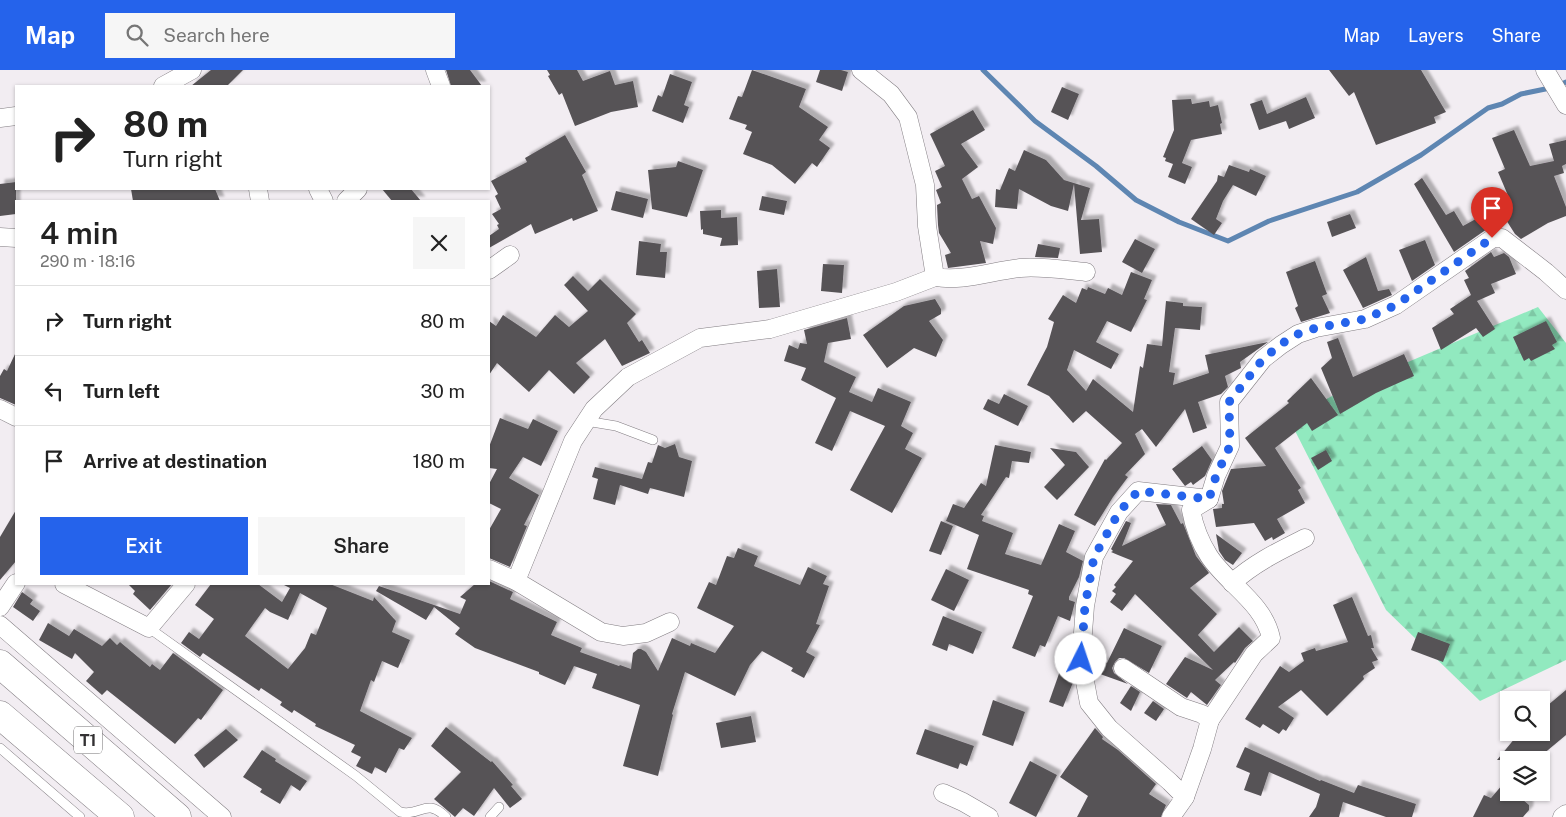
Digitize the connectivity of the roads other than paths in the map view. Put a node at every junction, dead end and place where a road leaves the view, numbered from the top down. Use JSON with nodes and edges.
{"nodes":[{"id":1,"x":192,"y":70,"type":"edge"},
{"id":2,"x":435,"y":70,"type":"edge"},
{"id":3,"x":861,"y":70,"type":"edge"},
{"id":4,"x":1545,"y":70,"type":"edge"},
{"id":5,"x":165,"y":85,"type":"edge"},
{"id":6,"x":441,"y":85,"type":"edge"},
{"id":7,"x":1566,"y":105,"type":"edge"},
{"id":8,"x":15,"y":116,"type":"edge"},
{"id":9,"x":0,"y":118,"type":"edge"},
{"id":10,"x":357,"y":190,"type":"edge"},
{"id":11,"x":347,"y":200,"type":"edge"},
{"id":12,"x":0,"y":237,"type":"edge"},
{"id":13,"x":15,"y":238,"type":"edge"},
{"id":14,"x":510,"y":255,"type":"dead end"},
{"id":15,"x":490,"y":269,"type":"edge"},
{"id":16,"x":1086,"y":272,"type":"dead end"},
{"id":17,"x":935,"y":277,"type":"junction"},
{"id":18,"x":1566,"y":290,"type":"edge"},
{"id":19,"x":0,"y":409,"type":"edge"},
{"id":20,"x":15,"y":416,"type":"edge"},
{"id":21,"x":586,"y":421,"type":"junction"},
{"id":22,"x":653,"y":440,"type":"dead end"},
{"id":23,"x":1209,"y":499,"type":"junction"},
{"id":24,"x":1306,"y":538,"type":"dead end"},
{"id":25,"x":490,"y":569,"type":"edge"},
{"id":26,"x":516,"y":581,"type":"junction"},
{"id":27,"x":1232,"y":583,"type":"junction"},
{"id":28,"x":15,"y":584,"type":"edge"},
{"id":29,"x":66,"y":585,"type":"edge"},
{"id":30,"x":185,"y":585,"type":"edge"},
{"id":31,"x":0,"y":607,"type":"edge"},
{"id":32,"x":670,"y":622,"type":"dead end"},
{"id":33,"x":0,"y":625,"type":"edge"},
{"id":34,"x":149,"y":628,"type":"junction"},
{"id":35,"x":0,"y":664,"type":"edge"},
{"id":36,"x":1123,"y":668,"type":"dead end"},
{"id":37,"x":0,"y":675,"type":"edge"},
{"id":38,"x":4,"y":712,"type":"edge"},
{"id":39,"x":1210,"y":720,"type":"junction"},
{"id":40,"x":0,"y":748,"type":"edge"},
{"id":41,"x":126,"y":786,"type":"dead end"},
{"id":42,"x":942,"y":793,"type":"dead end"},
{"id":43,"x":1185,"y":797,"type":"junction"},
{"id":44,"x":499,"y":807,"type":"dead end"},
{"id":45,"x":118,"y":809,"type":"edge"},
{"id":46,"x":1566,"y":814,"type":"edge"},
{"id":47,"x":80,"y":817,"type":"edge"},
{"id":48,"x":177,"y":817,"type":"edge"},
{"id":49,"x":222,"y":817,"type":"edge"},
{"id":50,"x":446,"y":817,"type":"edge"},
{"id":51,"x":490,"y":817,"type":"edge"},
{"id":52,"x":989,"y":817,"type":"edge"},
{"id":53,"x":1172,"y":817,"type":"edge"},
{"id":54,"x":1562,"y":817,"type":"edge"}],
"edges":[{"from":1,"to":5,"type":"street"},
{"from":2,"to":6,"type":"street"},
{"from":3,"to":17,"type":"street"},
{"from":4,"to":7,"type":"street"},
{"from":8,"to":9,"type":"street"},
{"from":10,"to":11,"type":"street"},
{"from":12,"to":13,"type":"street"},
{"from":14,"to":15,"type":"street"},
{"from":16,"to":17,"type":"street"},
{"from":17,"to":21,"type":"street"},
{"from":18,"to":23,"type":"street"},
{"from":19,"to":20,"type":"street"},
{"from":21,"to":22,"type":"lane"},
{"from":21,"to":26,"type":"street"},
{"from":23,"to":27,"type":"street"},
{"from":23,"to":43,"type":"street"},
{"from":24,"to":27,"type":"street"},
{"from":25,"to":26,"type":"street"},
{"from":26,"to":32,"type":"street"},
{"from":27,"to":39,"type":"street"},
{"from":28,"to":31,"type":"street"},
{"from":29,"to":34,"type":"street"},
{"from":30,"to":34,"type":"street"},
{"from":33,"to":49,"type":"street"},
{"from":34,"to":50,"type":"lane"},
{"from":35,"to":48,"type":"highway","number":"T1"},
{"from":36,"to":39,"type":"street"},
{"from":37,"to":41,"type":"lane"},
{"from":38,"to":45,"type":"highway","number":"T1"},
{"from":39,"to":43,"type":"street"},
{"from":40,"to":47,"type":"lane"},
{"from":42,"to":52,"type":"street"},
{"from":43,"to":53,"type":"street"},
{"from":44,"to":51,"type":"lane"},
{"from":46,"to":54,"type":"street"}]}
